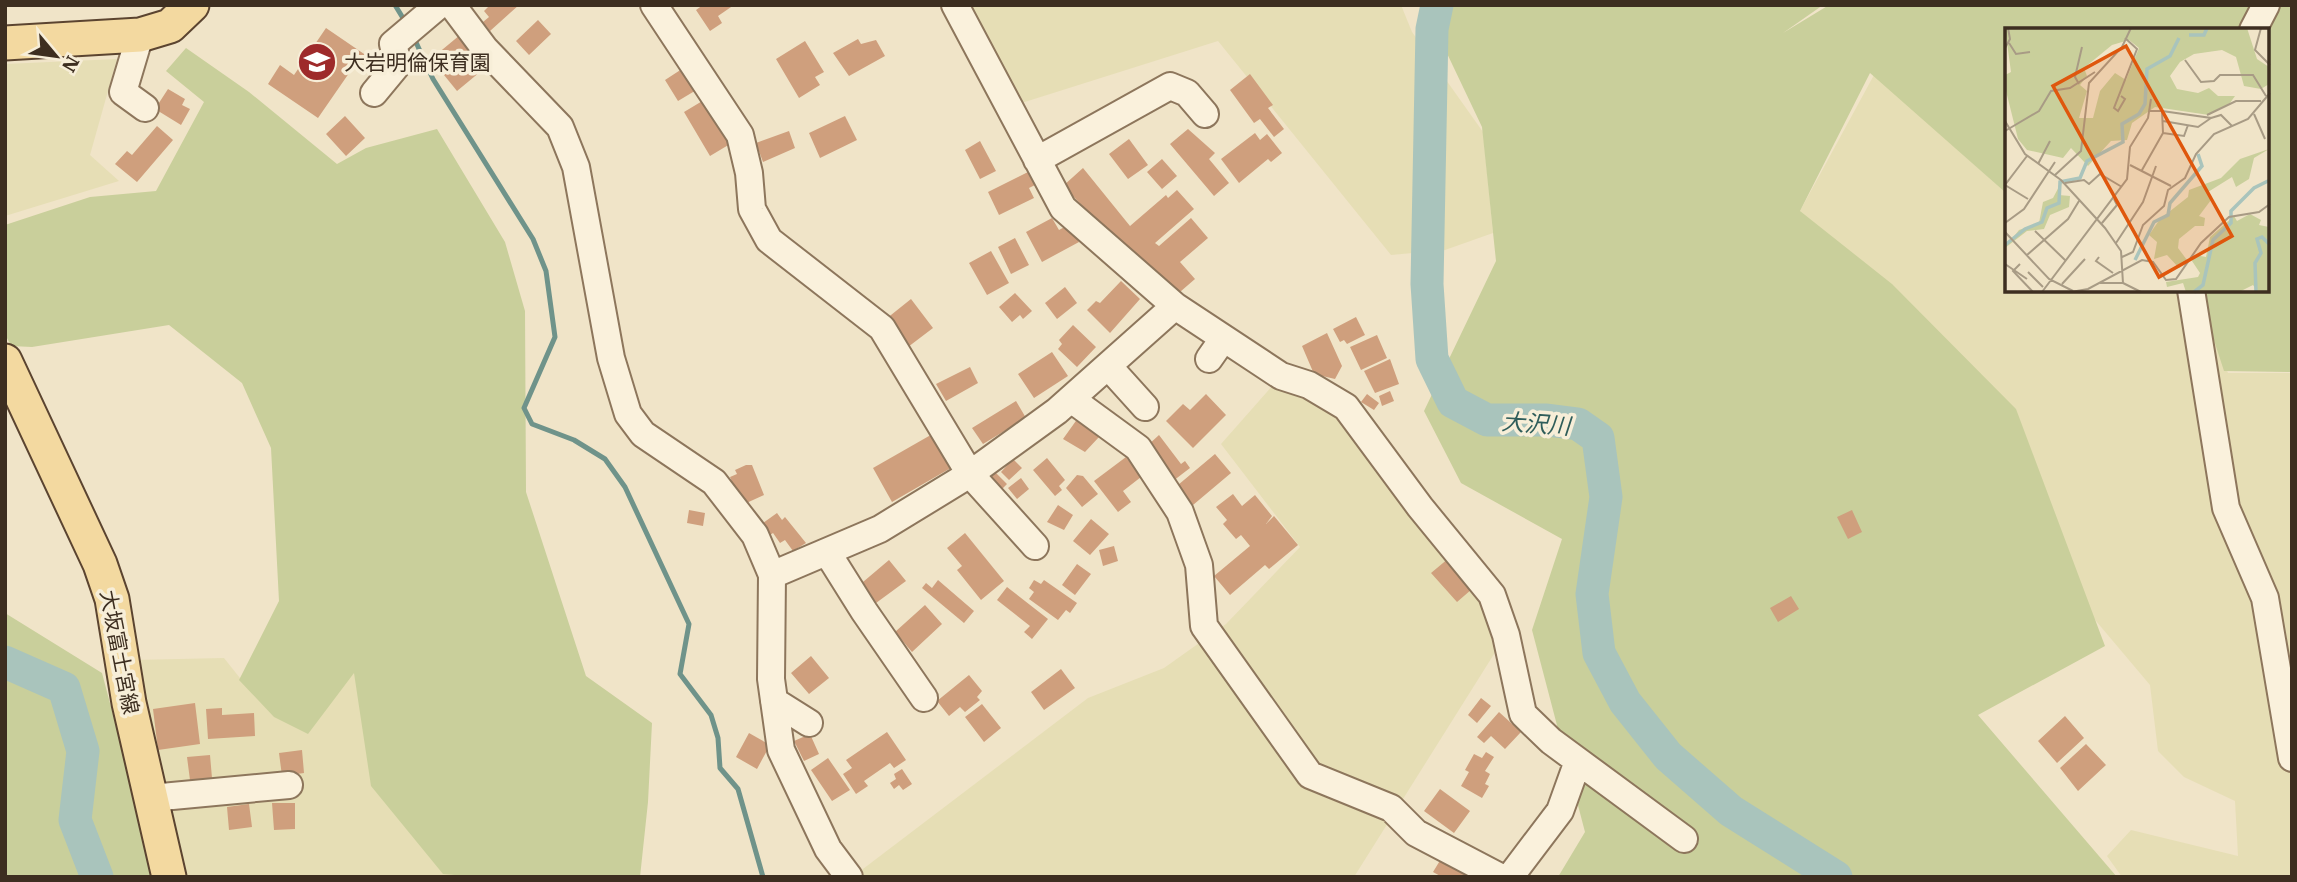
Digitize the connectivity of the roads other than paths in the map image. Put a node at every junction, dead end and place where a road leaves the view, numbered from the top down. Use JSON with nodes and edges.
{"nodes":[{"id":1,"x":192,"y":5,"type":"edge"},
{"id":2,"x":439,"y":5,"type":"edge"},
{"id":3,"x":452,"y":5,"type":"edge"},
{"id":4,"x":654,"y":5,"type":"edge"},
{"id":5,"x":955,"y":5,"type":"edge"},
{"id":6,"x":2266,"y":5,"type":"edge"},
{"id":7,"x":2254,"y":28,"type":"edge"},
{"id":8,"x":140,"y":35,"type":"junction"},
{"id":9,"x":5,"y":43,"type":"edge"},
{"id":10,"x":374,"y":93,"type":"dead end"},
{"id":11,"x":145,"y":108,"type":"dead end"},
{"id":12,"x":1205,"y":114,"type":"dead end"},
{"id":13,"x":1037,"y":160,"type":"junction"},
{"id":14,"x":2191,"y":292,"type":"edge"},
{"id":15,"x":1175,"y":306,"type":"junction"},
{"id":16,"x":5,"y":361,"type":"edge"},
{"id":17,"x":1108,"y":366,"type":"junction"},
{"id":18,"x":1071,"y":399,"type":"junction"},
{"id":19,"x":1145,"y":407,"type":"dead end"},
{"id":20,"x":970,"y":474,"type":"junction"},
{"id":21,"x":1035,"y":546,"type":"dead end"},
{"id":22,"x":827,"y":552,"type":"junction"},
{"id":23,"x":772,"y":575,"type":"junction"},
{"id":24,"x":924,"y":698,"type":"dead end"},
{"id":25,"x":774,"y":701,"type":"junction"},
{"id":26,"x":809,"y":723,"type":"dead end"},
{"id":27,"x":2292,"y":758,"type":"edge"},
{"id":28,"x":1578,"y":761,"type":"junction"},
{"id":29,"x":289,"y":785,"type":"dead end"},
{"id":30,"x":151,"y":798,"type":"junction"},
{"id":31,"x":1684,"y":839,"type":"dead end"},
{"id":32,"x":169,"y":877,"type":"edge"},
{"id":33,"x":849,"y":877,"type":"edge"},
{"id":34,"x":1500,"y":877,"type":"edge"},
{"id":35,"x":1510,"y":877,"type":"edge"}],
"edges":[{"from":1,"to":8,"type":"main road"},
{"from":2,"to":10,"type":"street"},
{"from":3,"to":23,"type":"street"},
{"from":4,"to":20,"type":"street"},
{"from":5,"to":13,"type":"street"},
{"from":6,"to":7,"type":"street"},
{"from":8,"to":9,"type":"main road"},
{"from":8,"to":11,"type":"street"},
{"from":12,"to":13,"type":"street"},
{"from":13,"to":15,"type":"street"},
{"from":14,"to":27,"type":"street"},
{"from":15,"to":17,"type":"street"},
{"from":15,"to":28,"type":"street"},
{"from":16,"to":30,"type":"main road","name":"大坂富士宮線"},
{"from":17,"to":18,"type":"street"},
{"from":17,"to":19,"type":"street"},
{"from":18,"to":20,"type":"street"},
{"from":18,"to":34,"type":"street"},
{"from":20,"to":21,"type":"street"},
{"from":20,"to":22,"type":"street"},
{"from":22,"to":23,"type":"street"},
{"from":22,"to":24,"type":"street"},
{"from":23,"to":25,"type":"street"},
{"from":25,"to":26,"type":"street"},
{"from":25,"to":33,"type":"street"},
{"from":28,"to":31,"type":"street"},
{"from":28,"to":35,"type":"street"},
{"from":29,"to":30,"type":"street"},
{"from":30,"to":32,"type":"main road","name":"大坂富士宮線"}]}
